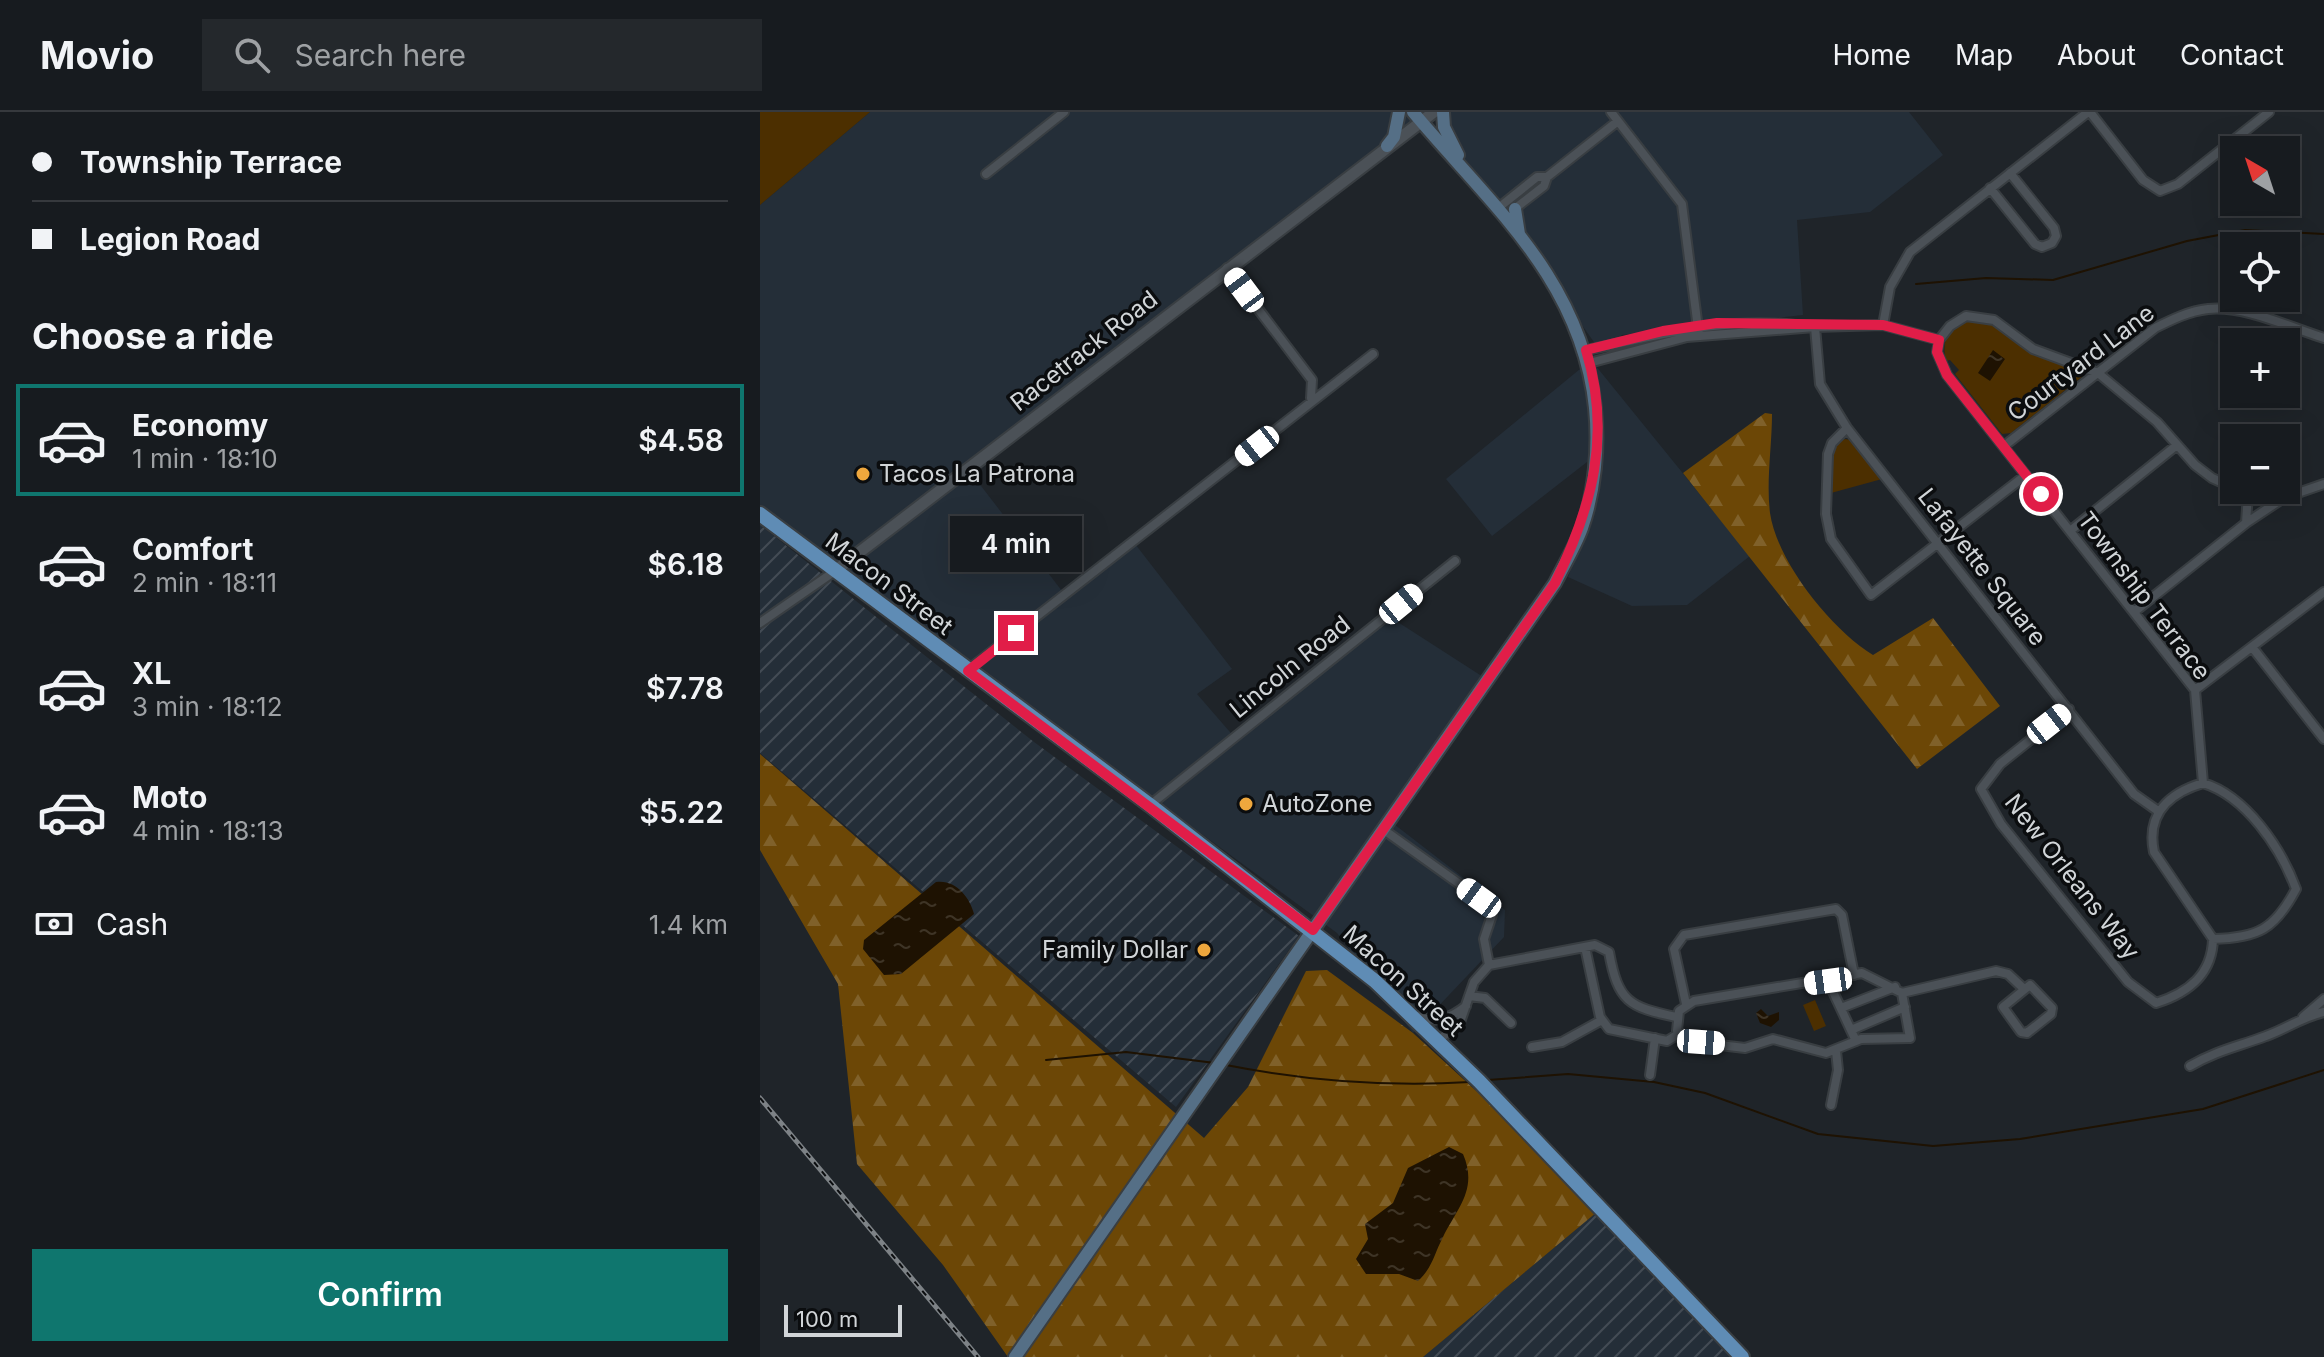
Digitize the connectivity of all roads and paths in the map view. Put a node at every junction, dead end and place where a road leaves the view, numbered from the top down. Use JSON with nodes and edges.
{"nodes":[{"id":1,"x":1064,"y":112,"type":"edge"},
{"id":2,"x":1399,"y":112,"type":"edge"},
{"id":3,"x":1434,"y":112,"type":"edge"},
{"id":4,"x":1443,"y":112,"type":"edge"},
{"id":5,"x":1611,"y":112,"type":"edge"},
{"id":6,"x":2089,"y":112,"type":"edge"},
{"id":7,"x":2269,"y":112,"type":"edge"},
{"id":8,"x":1418,"y":117,"type":"edge"},
{"id":9,"x":1618,"y":121,"type":"junction"},
{"id":10,"x":1387,"y":146,"type":"junction"},
{"id":11,"x":2010,"y":173,"type":"junction"},
{"id":12,"x":986,"y":174,"type":"dead end"},
{"id":13,"x":1469,"y":175,"type":"junction"},
{"id":14,"x":1547,"y":177,"type":"junction"},
{"id":15,"x":1990,"y":188,"type":"junction"},
{"id":16,"x":1515,"y":209,"type":"junction"},
{"id":17,"x":1500,"y":213,"type":"junction"},
{"id":18,"x":1522,"y":240,"type":"junction"},
{"id":19,"x":1227,"y":268,"type":"junction"},
{"id":20,"x":1883,"y":325,"type":"junction"},
{"id":21,"x":1815,"y":327,"type":"junction"},
{"id":22,"x":1699,"y":331,"type":"junction"},
{"id":23,"x":2324,"y":338,"type":"edge"},
{"id":24,"x":1939,"y":340,"type":"junction"},
{"id":25,"x":1373,"y":354,"type":"dead end"},
{"id":26,"x":1588,"y":356,"type":"junction"},
{"id":27,"x":2098,"y":373,"type":"junction"},
{"id":28,"x":1311,"y":398,"type":"junction"},
{"id":29,"x":1847,"y":428,"type":"junction"},
{"id":30,"x":2177,"y":445,"type":"junction"},
{"id":31,"x":2004,"y":446,"type":"junction"},
{"id":32,"x":2026,"y":475,"type":"junction"},
{"id":33,"x":2220,"y":482,"type":"edge"},
{"id":34,"x":2324,"y":484,"type":"edge"},
{"id":35,"x":2300,"y":492,"type":"edge"},
{"id":36,"x":2242,"y":504,"type":"edge"},
{"id":37,"x":2275,"y":504,"type":"edge"},
{"id":38,"x":760,"y":514,"type":"edge"},
{"id":39,"x":2246,"y":523,"type":"junction"},
{"id":40,"x":2070,"y":531,"type":"junction"},
{"id":41,"x":1939,"y":544,"type":"junction"},
{"id":42,"x":1455,"y":561,"type":"dead end"},
{"id":43,"x":835,"y":571,"type":"junction"},
{"id":44,"x":2324,"y":592,"type":"edge"},
{"id":45,"x":2134,"y":612,"type":"junction"},
{"id":46,"x":760,"y":623,"type":"edge"},
{"id":47,"x":2252,"y":647,"type":"junction"},
{"id":48,"x":968,"y":671,"type":"junction"},
{"id":49,"x":2195,"y":690,"type":"junction"},
{"id":50,"x":2069,"y":709,"type":"junction"},
{"id":51,"x":2324,"y":739,"type":"edge"},
{"id":52,"x":2203,"y":783,"type":"junction"},
{"id":53,"x":1150,"y":805,"type":"junction"},
{"id":54,"x":2158,"y":811,"type":"junction"},
{"id":55,"x":1384,"y":830,"type":"junction"},
{"id":56,"x":1313,"y":930,"type":"junction"},
{"id":57,"x":2213,"y":939,"type":"junction"},
{"id":58,"x":1585,"y":947,"type":"junction"},
{"id":59,"x":1489,"y":965,"type":"junction"},
{"id":60,"x":1854,"y":975,"type":"junction"},
{"id":61,"x":1828,"y":981,"type":"junction"},
{"id":62,"x":2023,"y":988,"type":"junction"},
{"id":63,"x":1898,"y":990,"type":"junction"},
{"id":64,"x":2324,"y":999,"type":"edge"},
{"id":65,"x":1468,"y":1000,"type":"junction"},
{"id":66,"x":1686,"y":1004,"type":"junction"},
{"id":67,"x":1905,"y":1007,"type":"junction"},
{"id":68,"x":1841,"y":1008,"type":"junction"},
{"id":69,"x":2324,"y":1012,"type":"edge"},
{"id":70,"x":1410,"y":1013,"type":"junction"},
{"id":71,"x":1676,"y":1017,"type":"junction"},
{"id":72,"x":2302,"y":1018,"type":"junction"},
{"id":73,"x":1602,"y":1020,"type":"junction"},
{"id":74,"x":1511,"y":1023,"type":"dead end"},
{"id":75,"x":1851,"y":1030,"type":"junction"},
{"id":76,"x":1680,"y":1033,"type":"junction"},
{"id":77,"x":1655,"y":1038,"type":"junction"},
{"id":78,"x":1438,"y":1041,"type":"junction"},
{"id":79,"x":1856,"y":1041,"type":"junction"},
{"id":80,"x":1532,"y":1047,"type":"dead end"},
{"id":81,"x":1836,"y":1051,"type":"junction"},
{"id":82,"x":2190,"y":1066,"type":"dead end"},
{"id":83,"x":1650,"y":1075,"type":"dead end"},
{"id":84,"x":1831,"y":1105,"type":"dead end"},
{"id":85,"x":1015,"y":1357,"type":"edge"},
{"id":86,"x":1742,"y":1357,"type":"edge"}],
"edges":[{"from":1,"to":12,"type":"street"},
{"from":2,"to":10,"type":"main road"},
{"from":3,"to":8,"type":"street","name":"Racetrack Road"},
{"from":4,"to":13,"type":"main road"},
{"from":5,"to":9,"type":"street"},
{"from":6,"to":7,"type":"street"},
{"from":6,"to":11,"type":"street"},
{"from":8,"to":10,"type":"street","name":"Racetrack Road"},
{"from":8,"to":13,"type":"main road"},
{"from":9,"to":14,"type":"street"},
{"from":9,"to":22,"type":"street"},
{"from":10,"to":19,"type":"street","name":"Racetrack Road"},
{"from":11,"to":15,"type":"street"},
{"from":11,"to":15,"type":"street"},
{"from":13,"to":17,"type":"main road"},
{"from":14,"to":16,"type":"street"},
{"from":14,"to":17,"type":"street"},
{"from":15,"to":20,"type":"street"},
{"from":16,"to":17,"type":"street"},
{"from":16,"to":18,"type":"main road"},
{"from":17,"to":18,"type":"main road"},
{"from":18,"to":26,"type":"main road"},
{"from":19,"to":28,"type":"street"},
{"from":19,"to":43,"type":"street","name":"Racetrack Road"},
{"from":20,"to":21,"type":"street"},
{"from":20,"to":24,"type":"street"},
{"from":21,"to":22,"type":"street"},
{"from":21,"to":29,"type":"street","name":"Lafayette Square"},
{"from":22,"to":26,"type":"street"},
{"from":23,"to":27,"type":"street","name":"Courtyard Lane"},
{"from":24,"to":27,"type":"street"},
{"from":24,"to":31,"type":"street","name":"Township Terrace"},
{"from":25,"to":28,"type":"street"},
{"from":26,"to":55,"type":"main road"},
{"from":27,"to":30,"type":"street"},
{"from":27,"to":31,"type":"street","name":"Courtyard Lane"},
{"from":28,"to":48,"type":"street"},
{"from":29,"to":41,"type":"street","name":"Lafayette Square"},
{"from":29,"to":41,"type":"street"},
{"from":30,"to":33,"type":"street"},
{"from":30,"to":40,"type":"street"},
{"from":31,"to":32,"type":"street","name":"Township Terrace"},
{"from":32,"to":40,"type":"street","name":"Township Terrace"},
{"from":32,"to":41,"type":"street"},
{"from":34,"to":35,"type":"street"},
{"from":36,"to":39,"type":"street"},
{"from":37,"to":39,"type":"street"},
{"from":38,"to":43,"type":"main road","name":"Macon Street"},
{"from":39,"to":45,"type":"street"},
{"from":40,"to":45,"type":"street","name":"Township Terrace"},
{"from":41,"to":50,"type":"street","name":"Lafayette Square"},
{"from":42,"to":53,"type":"street","name":"Lincoln Road"},
{"from":43,"to":46,"type":"street","name":"Racetrack Road"},
{"from":43,"to":48,"type":"main road","name":"Macon Street"},
{"from":44,"to":47,"type":"street"},
{"from":45,"to":49,"type":"street","name":"Township Terrace"},
{"from":47,"to":49,"type":"street"},
{"from":47,"to":51,"type":"street"},
{"from":48,"to":53,"type":"main road","name":"Macon Street"},
{"from":49,"to":52,"type":"street","name":"Township Terrace"},
{"from":50,"to":54,"type":"street","name":"Lafayette Square"},
{"from":50,"to":57,"type":"street","name":"New Orleans Way"},
{"from":52,"to":54,"type":"street"},
{"from":52,"to":57,"type":"street"},
{"from":53,"to":56,"type":"main road","name":"Macon Street"},
{"from":54,"to":57,"type":"street"},
{"from":55,"to":56,"type":"main road"},
{"from":55,"to":59,"type":"street"},
{"from":56,"to":70,"type":"main road","name":"Macon Street"},
{"from":56,"to":85,"type":"main road"},
{"from":58,"to":59,"type":"street"},
{"from":58,"to":71,"type":"street"},
{"from":58,"to":73,"type":"street"},
{"from":59,"to":65,"type":"street"},
{"from":60,"to":61,"type":"street"},
{"from":60,"to":63,"type":"street"},
{"from":60,"to":66,"type":"street"},
{"from":61,"to":66,"type":"street"},
{"from":61,"to":68,"type":"street"},
{"from":62,"to":62,"type":"street"},
{"from":62,"to":63,"type":"street"},
{"from":63,"to":67,"type":"street"},
{"from":63,"to":68,"type":"street"},
{"from":64,"to":72,"type":"street"},
{"from":65,"to":70,"type":"street"},
{"from":65,"to":74,"type":"street"},
{"from":65,"to":78,"type":"street"},
{"from":66,"to":71,"type":"street"},
{"from":67,"to":75,"type":"street"},
{"from":67,"to":79,"type":"street"},
{"from":68,"to":75,"type":"street"},
{"from":69,"to":72,"type":"street"},
{"from":70,"to":78,"type":"main road","name":"Macon Street"},
{"from":71,"to":76,"type":"street"},
{"from":72,"to":82,"type":"street"},
{"from":73,"to":77,"type":"street"},
{"from":73,"to":80,"type":"street"},
{"from":75,"to":79,"type":"street"},
{"from":76,"to":77,"type":"street"},
{"from":76,"to":81,"type":"street"},
{"from":77,"to":83,"type":"street"},
{"from":78,"to":86,"type":"main road","name":"Macon Street"},
{"from":79,"to":81,"type":"street"},
{"from":81,"to":84,"type":"street"}]}
